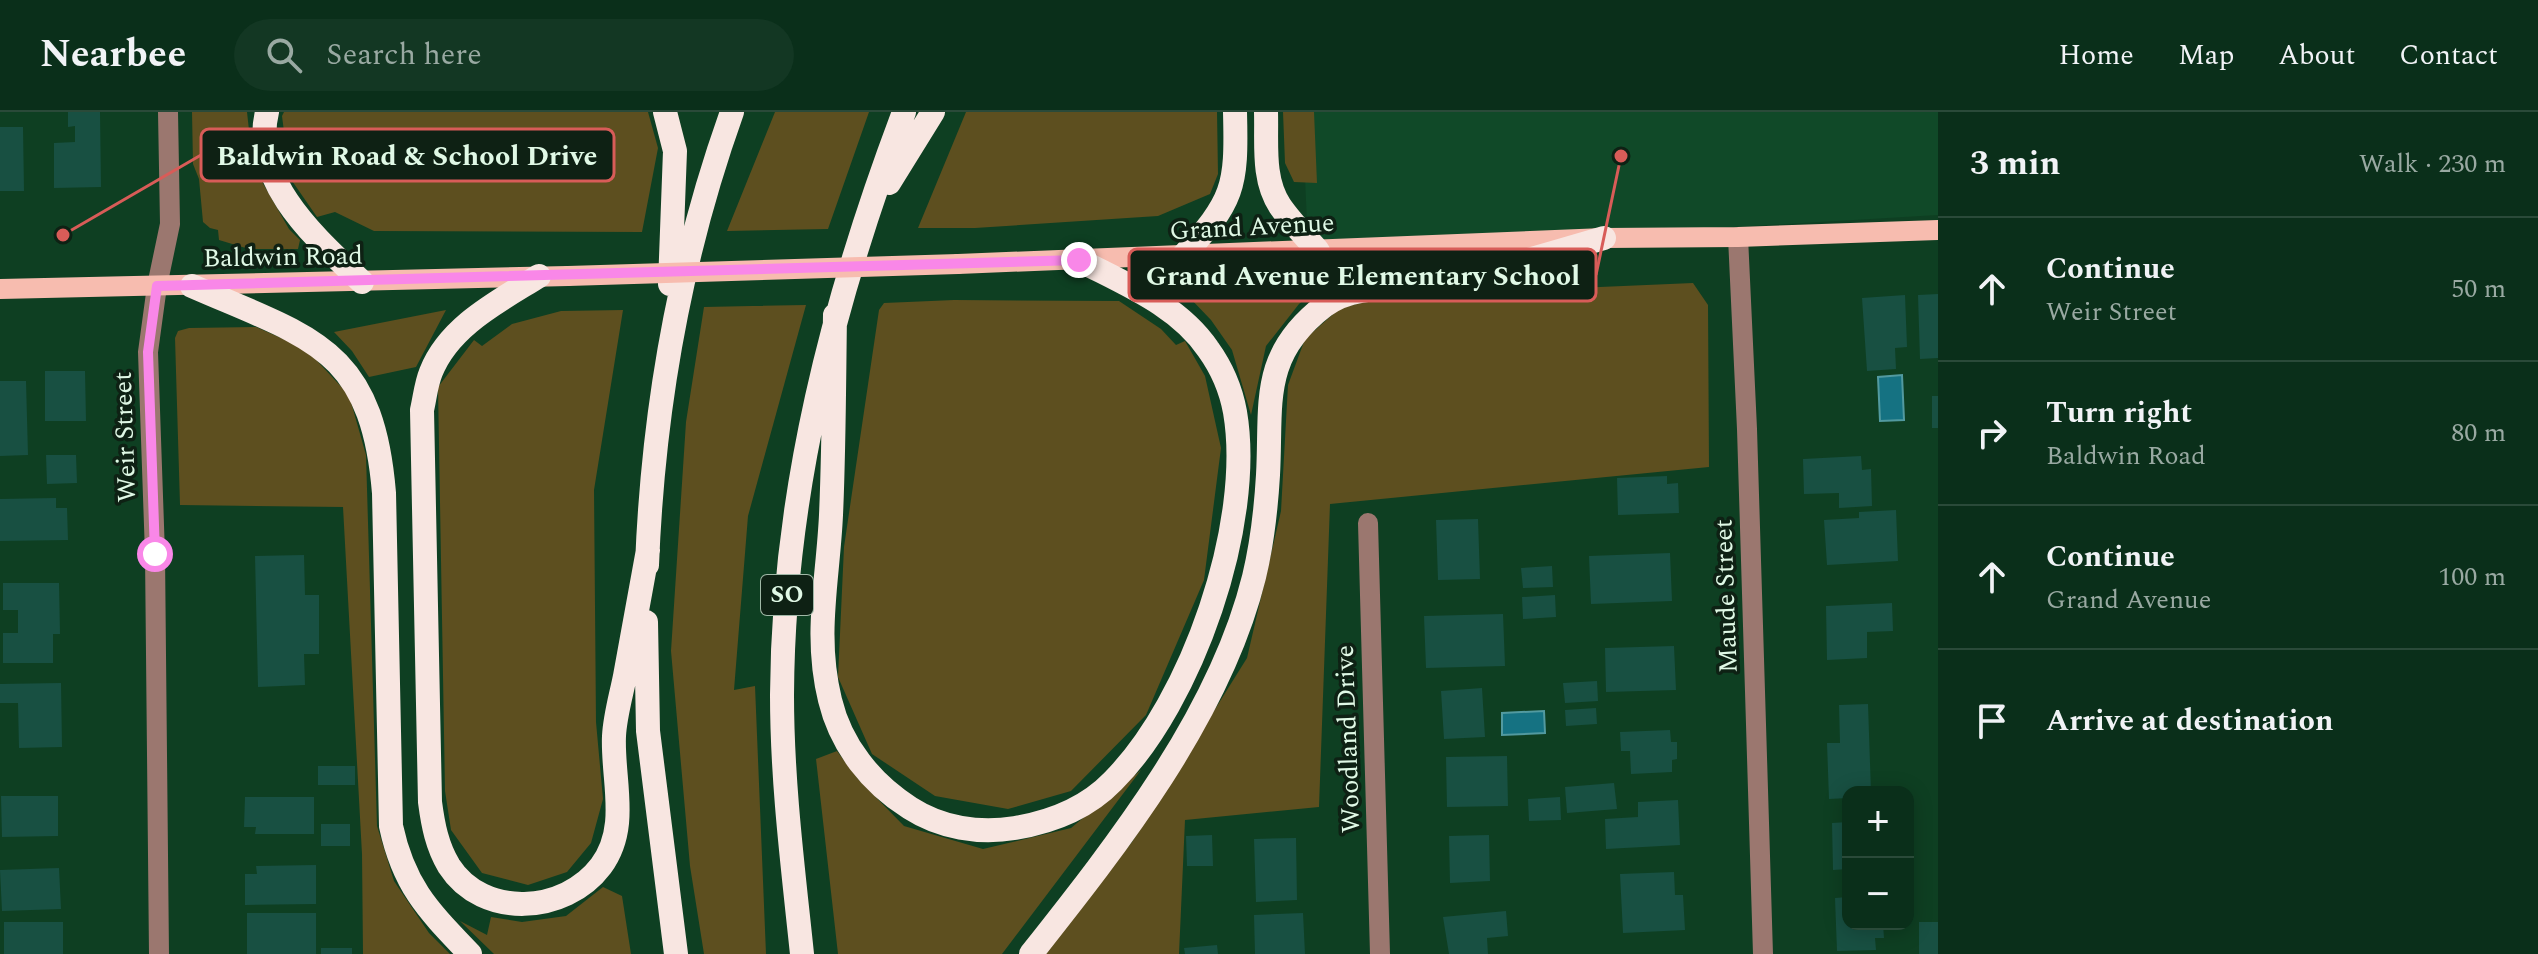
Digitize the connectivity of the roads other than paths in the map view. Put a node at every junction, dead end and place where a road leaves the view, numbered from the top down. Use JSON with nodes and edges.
{"nodes":[{"id":1,"x":168,"y":112,"type":"edge"},
{"id":2,"x":267,"y":112,"type":"edge"},
{"id":3,"x":665,"y":112,"type":"edge"},
{"id":4,"x":732,"y":112,"type":"edge"},
{"id":5,"x":904,"y":112,"type":"edge"},
{"id":6,"x":933,"y":112,"type":"edge"},
{"id":7,"x":1235,"y":112,"type":"edge"},
{"id":8,"x":1266,"y":112,"type":"edge"},
{"id":9,"x":864,"y":222,"type":"junction"},
{"id":10,"x":1938,"y":230,"type":"edge"},
{"id":11,"x":1738,"y":237,"type":"junction"},
{"id":12,"x":1604,"y":238,"type":"junction"},
{"id":13,"x":1318,"y":251,"type":"junction"},
{"id":14,"x":1182,"y":257,"type":"junction"},
{"id":15,"x":1079,"y":260,"type":"junction"},
{"id":16,"x":539,"y":276,"type":"junction"},
{"id":17,"x":568,"y":276,"type":"joint"},
{"id":18,"x":362,"y":282,"type":"junction"},
{"id":19,"x":157,"y":286,"type":"junction"},
{"id":20,"x":192,"y":286,"type":"junction"},
{"id":21,"x":0,"y":289,"type":"edge"},
{"id":22,"x":835,"y":315,"type":"junction"},
{"id":23,"x":667,"y":371,"type":"junction"},
{"id":24,"x":1368,"y":523,"type":"dead end"},
{"id":25,"x":648,"y":550,"type":"junction"},
{"id":26,"x":159,"y":954,"type":"edge"},
{"id":27,"x":470,"y":954,"type":"edge"},
{"id":28,"x":676,"y":954,"type":"edge"},
{"id":29,"x":802,"y":954,"type":"edge"},
{"id":30,"x":1031,"y":954,"type":"edge"},
{"id":31,"x":1380,"y":954,"type":"edge"},
{"id":32,"x":1763,"y":954,"type":"edge"}],
"edges":[{"from":1,"to":19,"type":"street","name":"Weir Street"},
{"from":2,"to":18,"type":"highway"},
{"from":3,"to":23,"type":"highway"},
{"from":4,"to":23,"type":"highway"},
{"from":5,"to":9,"type":"highway","number":"SO"},
{"from":6,"to":9,"type":"highway"},
{"from":7,"to":14,"type":"highway"},
{"from":8,"to":13,"type":"highway"},
{"from":9,"to":22,"type":"highway","number":"SO"},
{"from":10,"to":11,"type":"main road","name":"Grand Avenue"},
{"from":11,"to":12,"type":"main road","name":"Grand Avenue"},
{"from":11,"to":32,"type":"street","name":"Maude Street"},
{"from":12,"to":13,"type":"main road","name":"Grand Avenue"},
{"from":12,"to":30,"type":"highway"},
{"from":13,"to":14,"type":"main road","name":"Grand Avenue"},
{"from":14,"to":15,"type":"main road","name":"Grand Avenue"},
{"from":15,"to":17,"type":"main road","name":"Grand Avenue","bridge":true},
{"from":15,"to":22,"type":"highway"},
{"from":16,"to":17,"type":"main road","name":"Baldwin Road"},
{"from":16,"to":18,"type":"main road","name":"Baldwin Road"},
{"from":16,"to":25,"type":"highway"},
{"from":18,"to":20,"type":"main road","name":"Baldwin Road"},
{"from":19,"to":20,"type":"main road","name":"Baldwin Road"},
{"from":19,"to":21,"type":"main road","name":"Baldwin Road"},
{"from":19,"to":26,"type":"street","name":"Weir Street"},
{"from":20,"to":27,"type":"highway"},
{"from":22,"to":29,"type":"highway","number":"SO"},
{"from":23,"to":25,"type":"highway"},
{"from":24,"to":31,"type":"street","name":"Woodland Drive"},
{"from":25,"to":28,"type":"highway"}]}
